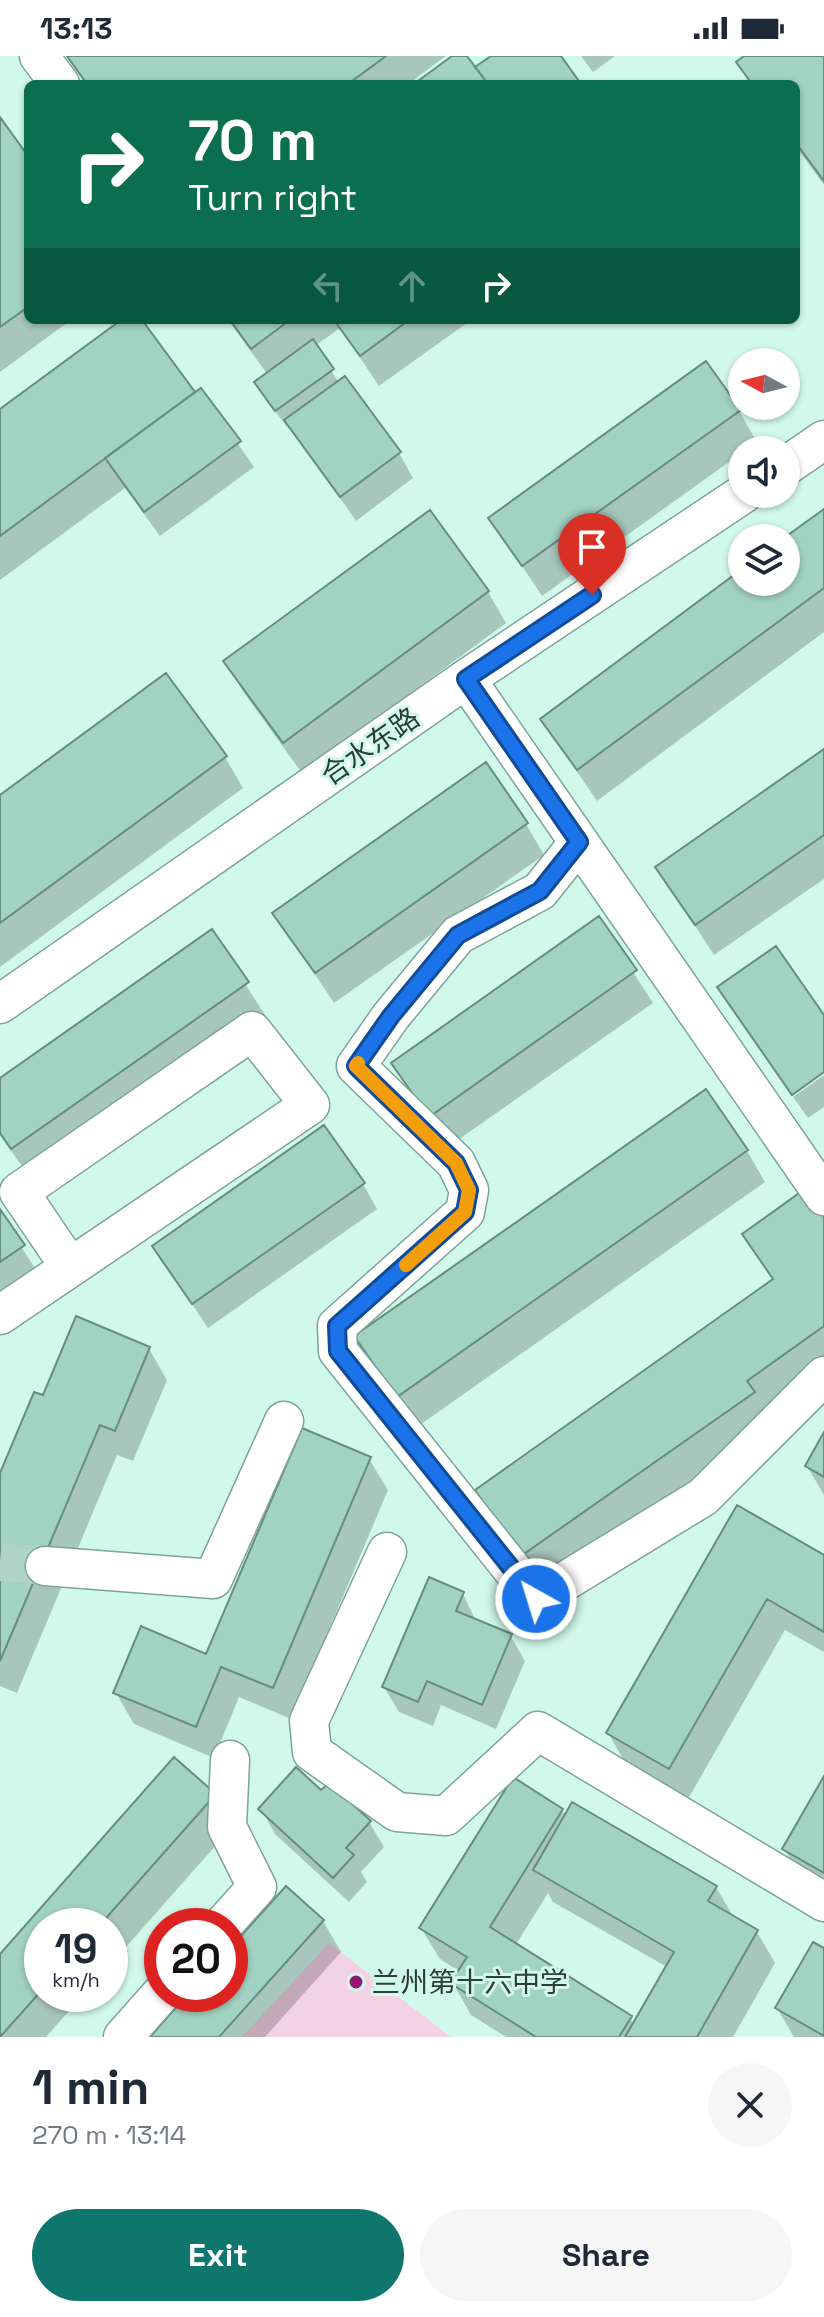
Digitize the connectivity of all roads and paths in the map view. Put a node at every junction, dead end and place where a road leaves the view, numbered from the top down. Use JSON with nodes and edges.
{"nodes":[{"id":1,"x":39,"y":56,"type":"edge"},
{"id":2,"x":57,"y":80,"type":"edge"},
{"id":3,"x":824,"y":440,"type":"edge"},
{"id":4,"x":800,"y":456,"type":"edge"},
{"id":5,"x":728,"y":504,"type":"edge"},
{"id":6,"x":466,"y":679,"type":"junction"},
{"id":7,"x":579,"y":842,"type":"junction"},
{"id":8,"x":0,"y":1004,"type":"edge"},
{"id":9,"x":824,"y":1196,"type":"edge"},
{"id":10,"x":70,"y":1267,"type":"junction"},
{"id":11,"x":0,"y":1315,"type":"edge"},
{"id":12,"x":824,"y":1376,"type":"edge"},
{"id":13,"x":284,"y":1421,"type":"dead end"},
{"id":14,"x":387,"y":1552,"type":"dead end"},
{"id":15,"x":45,"y":1566,"type":"tunnel mouth"},
{"id":16,"x":230,"y":1760,"type":"dead end"},
{"id":17,"x":824,"y":1902,"type":"edge"},
{"id":18,"x":238,"y":1908,"type":"edge"},
{"id":19,"x":145,"y":2012,"type":"edge"},
{"id":20,"x":123,"y":2037,"type":"edge"}],
"edges":[{"from":1,"to":2,"type":"street"},
{"from":3,"to":4,"type":"street"},
{"from":5,"to":6,"type":"street","name":"合水东路"},
{"from":6,"to":7,"type":"street"},
{"from":6,"to":8,"type":"street","name":"合水东路"},
{"from":7,"to":9,"type":"street"},
{"from":7,"to":12,"type":"street"},
{"from":10,"to":10,"type":"street"},
{"from":10,"to":11,"type":"street"},
{"from":13,"to":15,"type":"street"},
{"from":14,"to":17,"type":"street"},
{"from":16,"to":18,"type":"street"},
{"from":19,"to":20,"type":"street"}]}
